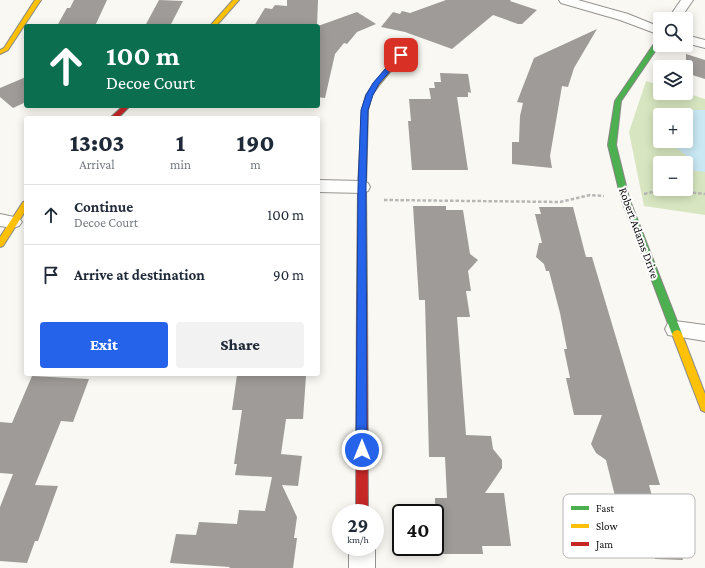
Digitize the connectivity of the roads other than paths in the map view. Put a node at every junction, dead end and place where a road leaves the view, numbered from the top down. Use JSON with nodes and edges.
{"nodes":[{"id":1,"x":38,"y":0,"type":"edge"},
{"id":2,"x":236,"y":0,"type":"edge"},
{"id":3,"x":565,"y":0,"type":"edge"},
{"id":4,"x":687,"y":0,"type":"edge"},
{"id":5,"x":679,"y":12,"type":"edge"},
{"id":6,"x":215,"y":24,"type":"edge"},
{"id":7,"x":653,"y":28,"type":"edge"},
{"id":8,"x":693,"y":41,"type":"edge"},
{"id":9,"x":705,"y":44,"type":"edge"},
{"id":10,"x":653,"y":49,"type":"edge"},
{"id":11,"x":0,"y":52,"type":"edge"},
{"id":12,"x":401,"y":55,"type":"dead end"},
{"id":13,"x":125,"y":108,"type":"edge"},
{"id":14,"x":116,"y":116,"type":"edge"},
{"id":15,"x":320,"y":186,"type":"edge"},
{"id":16,"x":362,"y":187,"type":"junction"},
{"id":17,"x":24,"y":206,"type":"edge"},
{"id":18,"x":6,"y":221,"type":"edge"},
{"id":19,"x":0,"y":244,"type":"edge"},
{"id":20,"x":674,"y":328,"type":"junction"},
{"id":21,"x":705,"y":333,"type":"edge"},
{"id":22,"x":705,"y":407,"type":"edge"},
{"id":23,"x":362,"y":504,"type":"edge"},
{"id":24,"x":362,"y":556,"type":"edge"},
{"id":25,"x":362,"y":568,"type":"edge"}],
"edges":[{"from":1,"to":11,"type":"street"},
{"from":2,"to":6,"type":"street"},
{"from":3,"to":7,"type":"street"},
{"from":4,"to":5,"type":"street"},
{"from":8,"to":9,"type":"street"},
{"from":10,"to":20,"type":"street","name":"Robert Adams Drive"},
{"from":12,"to":16,"type":"street"},
{"from":13,"to":14,"type":"street"},
{"from":15,"to":16,"type":"street"},
{"from":16,"to":23,"type":"street"},
{"from":17,"to":18,"type":"street"},
{"from":18,"to":19,"type":"street"},
{"from":20,"to":21,"type":"street"},
{"from":20,"to":22,"type":"street","name":"Robert Adams Drive"},
{"from":24,"to":25,"type":"street"}]}
